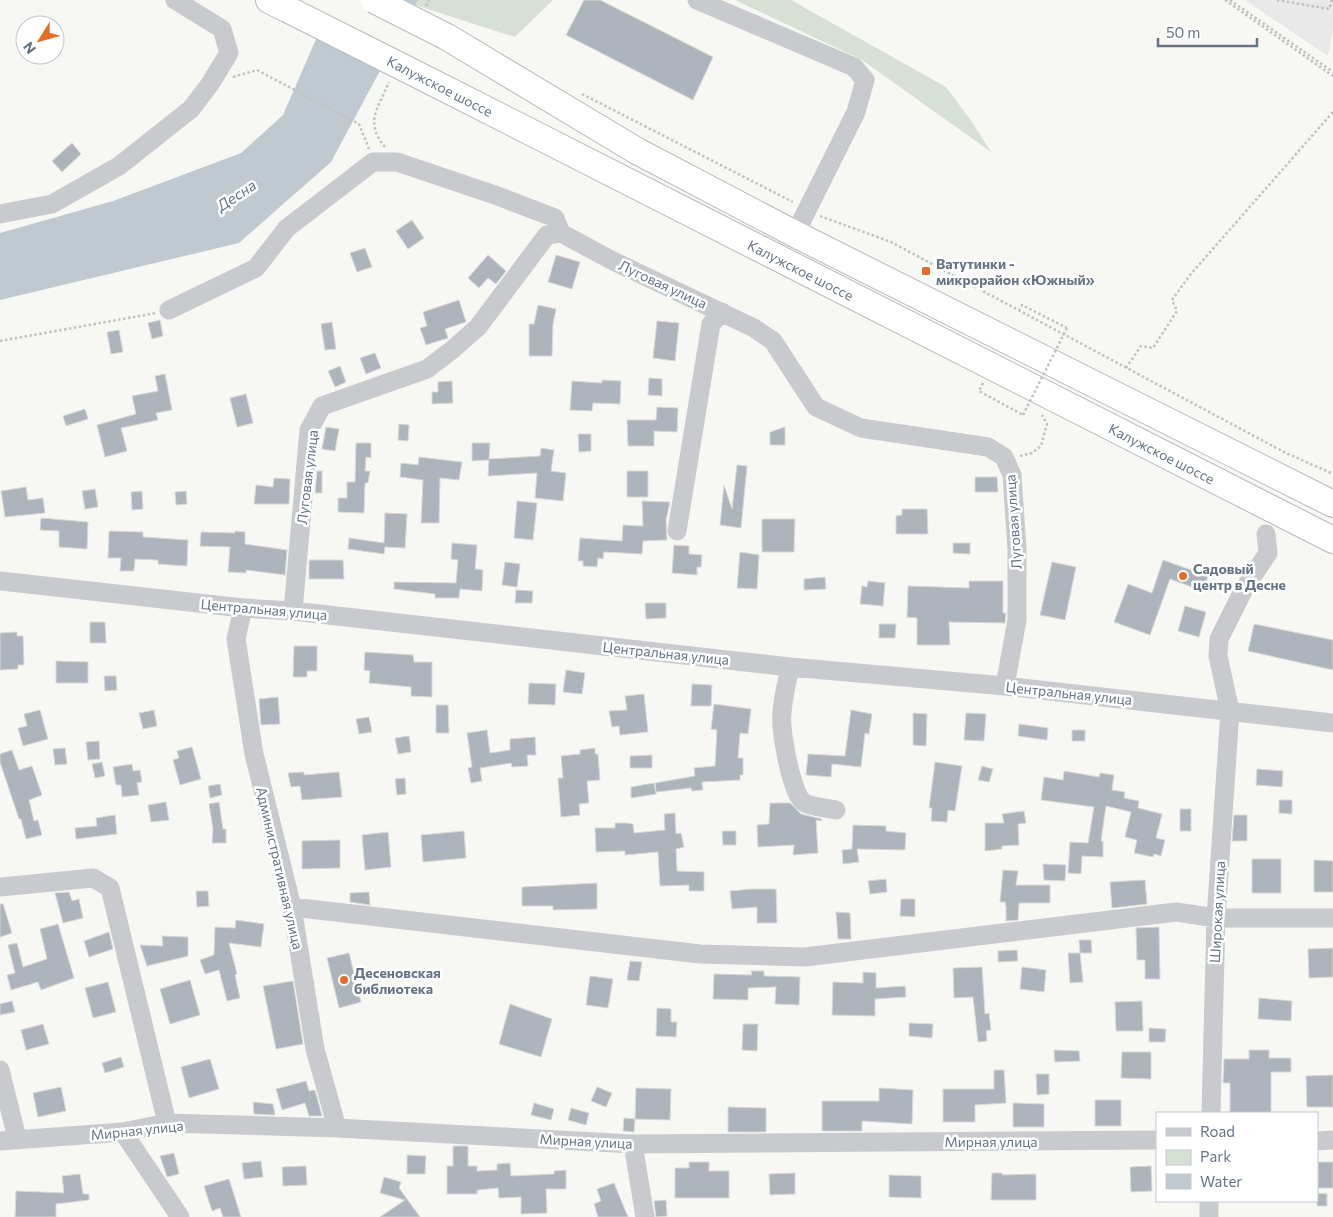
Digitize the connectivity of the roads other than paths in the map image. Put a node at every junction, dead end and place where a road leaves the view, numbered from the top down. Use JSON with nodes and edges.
{"nodes":[{"id":1,"x":175,"y":0,"type":"edge"},
{"id":2,"x":374,"y":0,"type":"edge"},
{"id":3,"x":697,"y":0,"type":"edge"},
{"id":4,"x":278,"y":4,"type":"edge"},
{"id":5,"x":0,"y":214,"type":"edge"},
{"id":6,"x":561,"y":232,"type":"junction"},
{"id":7,"x":795,"y":234,"type":"junction"},
{"id":8,"x":169,"y":310,"type":"road end"},
{"id":9,"x":722,"y":312,"type":"junction"},
{"id":10,"x":1333,"y":504,"type":"edge"},
{"id":11,"x":677,"y":531,"type":"dead end"},
{"id":12,"x":1266,"y":534,"type":"dead end"},
{"id":13,"x":1333,"y":540,"type":"edge"},
{"id":14,"x":0,"y":581,"type":"edge"},
{"id":15,"x":243,"y":608,"type":"junction"},
{"id":16,"x":293,"y":611,"type":"junction"},
{"id":17,"x":790,"y":667,"type":"junction"},
{"id":18,"x":1005,"y":686,"type":"junction"},
{"id":19,"x":1230,"y":711,"type":"junction"},
{"id":20,"x":1333,"y":722,"type":"edge"},
{"id":21,"x":836,"y":810,"type":"dead end"},
{"id":22,"x":0,"y":887,"type":"edge"},
{"id":23,"x":292,"y":907,"type":"junction"},
{"id":24,"x":1216,"y":918,"type":"junction"},
{"id":25,"x":1333,"y":918,"type":"edge"},
{"id":26,"x":0,"y":1070,"type":"edge"},
{"id":27,"x":1211,"y":1112,"type":"edge"},
{"id":28,"x":167,"y":1123,"type":"junction"},
{"id":29,"x":336,"y":1128,"type":"junction"},
{"id":30,"x":123,"y":1132,"type":"junction"},
{"id":31,"x":8,"y":1140,"type":"edge"},
{"id":32,"x":1156,"y":1140,"type":"edge"},
{"id":33,"x":1333,"y":1140,"type":"edge"},
{"id":34,"x":1318,"y":1141,"type":"edge"},
{"id":35,"x":633,"y":1144,"type":"junction"},
{"id":36,"x":1209,"y":1202,"type":"edge"},
{"id":37,"x":180,"y":1217,"type":"edge"},
{"id":38,"x":645,"y":1217,"type":"edge"},
{"id":39,"x":1209,"y":1217,"type":"edge"}],
"edges":[{"from":1,"to":5,"type":"street"},
{"from":2,"to":7,"type":"highway","bridge":true},
{"from":3,"to":7,"type":"street"},
{"from":4,"to":13,"type":"highway","name":"Калужское шоссе","bridge":true},
{"from":6,"to":8,"type":"street"},
{"from":6,"to":9,"type":"street","name":"Луговая улица"},
{"from":6,"to":16,"type":"street","name":"Луговая улица"},
{"from":7,"to":10,"type":"highway"},
{"from":9,"to":11,"type":"street"},
{"from":9,"to":18,"type":"street","name":"Луговая улица"},
{"from":12,"to":19,"type":"street","name":"Широкая улица"},
{"from":14,"to":15,"type":"street","name":"Центральная улица"},
{"from":15,"to":16,"type":"street","name":"Центральная улица"},
{"from":15,"to":23,"type":"street","name":"Административная улица"},
{"from":16,"to":17,"type":"street","name":"Центральная улица"},
{"from":17,"to":18,"type":"street","name":"Центральная улица"},
{"from":17,"to":21,"type":"street"},
{"from":18,"to":19,"type":"street","name":"Центральная улица"},
{"from":19,"to":20,"type":"street","name":"Центральная улица"},
{"from":19,"to":24,"type":"street","name":"Широкая улица"},
{"from":22,"to":28,"type":"street"},
{"from":23,"to":24,"type":"street"},
{"from":23,"to":29,"type":"street","name":"Административная улица"},
{"from":24,"to":25,"type":"street"},
{"from":24,"to":27,"type":"street","name":"Широкая улица"},
{"from":26,"to":31,"type":"street"},
{"from":28,"to":29,"type":"street","name":"Мирная улица"},
{"from":28,"to":30,"type":"street","name":"Мирная улица"},
{"from":29,"to":35,"type":"street","name":"Мирная улица"},
{"from":30,"to":31,"type":"street","name":"Мирная улица"},
{"from":30,"to":37,"type":"street"},
{"from":32,"to":35,"type":"street","name":"Мирная улица"},
{"from":33,"to":34,"type":"street"},
{"from":35,"to":38,"type":"street"},
{"from":36,"to":39,"type":"street"}]}
